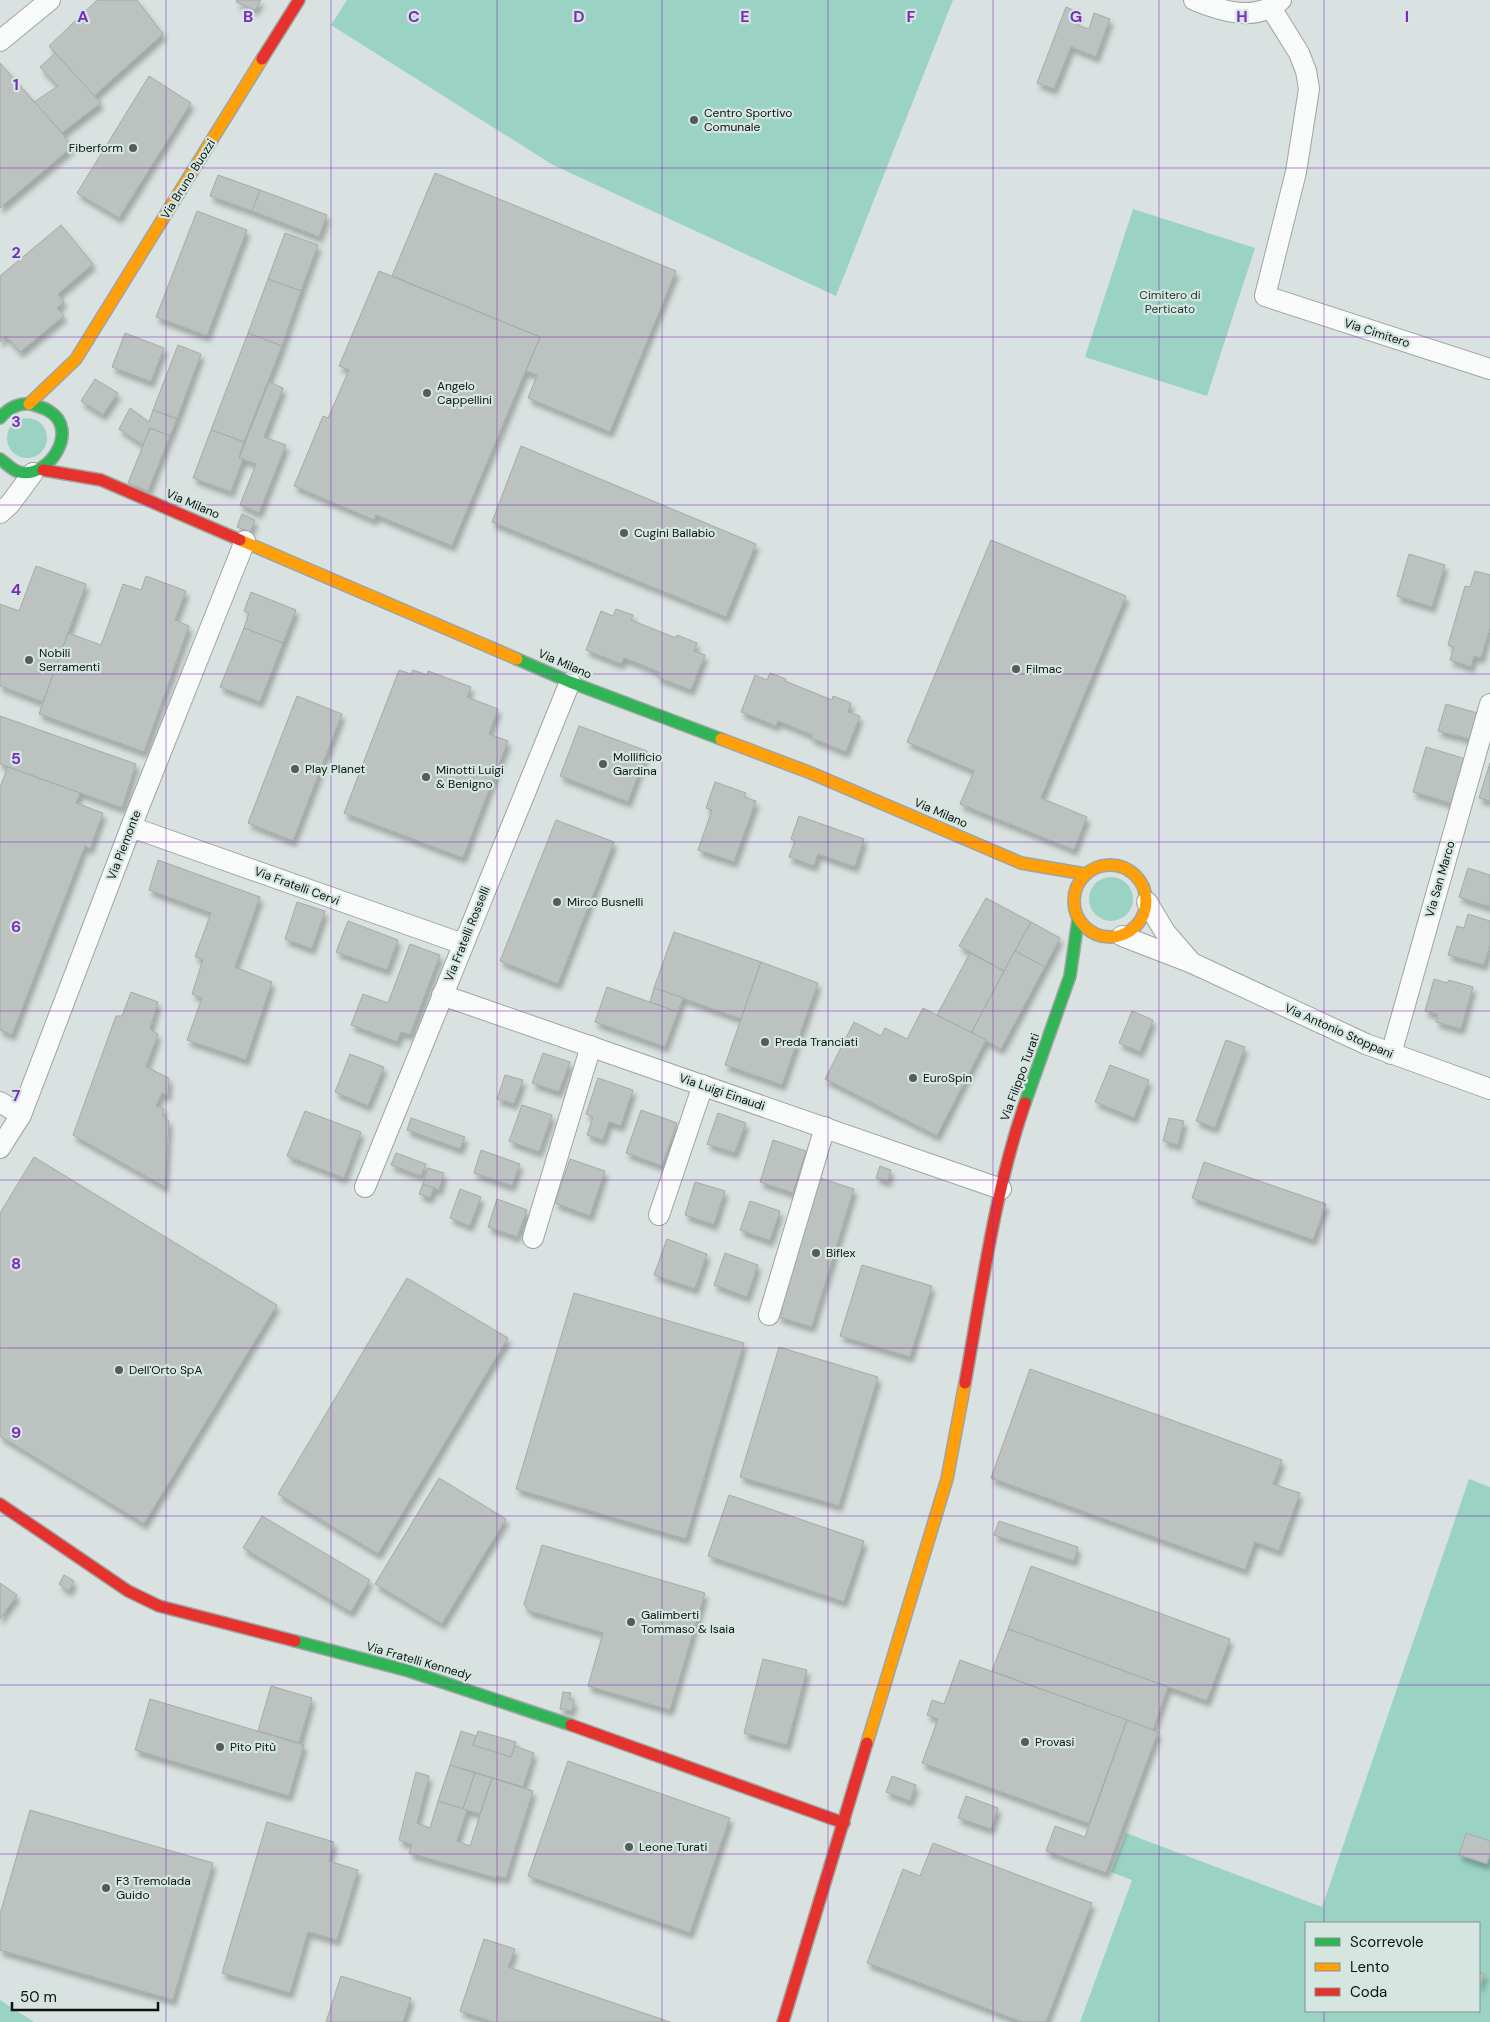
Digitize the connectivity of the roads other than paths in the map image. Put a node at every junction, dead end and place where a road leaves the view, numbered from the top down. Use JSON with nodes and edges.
{"nodes":[{"id":1,"x":50,"y":0,"type":"edge"},
{"id":2,"x":299,"y":0,"type":"edge"},
{"id":3,"x":1194,"y":0,"type":"edge"},
{"id":4,"x":1276,"y":4,"type":"edge"},
{"id":5,"x":0,"y":41,"type":"edge"},
{"id":6,"x":76,"y":359,"type":"junction"},
{"id":7,"x":1490,"y":369,"type":"edge"},
{"id":8,"x":68,"y":386,"type":"dead end"},
{"id":9,"x":7,"y":396,"type":"dead end"},
{"id":10,"x":25,"y":404,"type":"junction"},
{"id":11,"x":63,"y":404,"type":"dead end"},
{"id":12,"x":0,"y":418,"type":"edge"},
{"id":13,"x":58,"y":422,"type":"junction"},
{"id":14,"x":0,"y":459,"type":"edge"},
{"id":15,"x":88,"y":466,"type":"dead end"},
{"id":16,"x":38,"y":471,"type":"junction"},
{"id":17,"x":102,"y":480,"type":"junction"},
{"id":18,"x":0,"y":513,"type":"edge"},
{"id":19,"x":246,"y":541,"type":"junction"},
{"id":20,"x":570,"y":682,"type":"junction"},
{"id":21,"x":1490,"y":704,"type":"edge"},
{"id":22,"x":131,"y":827,"type":"junction"},
{"id":23,"x":1021,"y":863,"type":"junction"},
{"id":24,"x":1085,"y":874,"type":"junction"},
{"id":25,"x":1045,"y":880,"type":"dead end"},
{"id":26,"x":1060,"y":894,"type":"dead end"},
{"id":27,"x":1146,"y":902,"type":"junction"},
{"id":28,"x":1074,"y":908,"type":"junction"},
{"id":29,"x":1078,"y":920,"type":"junction"},
{"id":30,"x":1116,"y":937,"type":"junction"},
{"id":31,"x":462,"y":944,"type":"junction"},
{"id":32,"x":1097,"y":948,"type":"dead end"},
{"id":33,"x":1085,"y":959,"type":"dead end"},
{"id":34,"x":1192,"y":962,"type":"junction"},
{"id":35,"x":1070,"y":976,"type":"junction"},
{"id":36,"x":442,"y":995,"type":"junction"},
{"id":37,"x":591,"y":1046,"type":"junction"},
{"id":38,"x":1391,"y":1054,"type":"junction"},
{"id":39,"x":703,"y":1085,"type":"junction"},
{"id":40,"x":1490,"y":1089,"type":"edge"},
{"id":41,"x":0,"y":1102,"type":"edge"},
{"id":42,"x":21,"y":1115,"type":"junction"},
{"id":43,"x":825,"y":1128,"type":"junction"},
{"id":44,"x":0,"y":1148,"type":"edge"},
{"id":45,"x":365,"y":1187,"type":"dead end"},
{"id":46,"x":1001,"y":1189,"type":"junction"},
{"id":47,"x":659,"y":1215,"type":"dead end"},
{"id":48,"x":533,"y":1238,"type":"dead end"},
{"id":49,"x":769,"y":1315,"type":"dead end"},
{"id":50,"x":0,"y":1504,"type":"edge"},
{"id":51,"x":844,"y":1823,"type":"junction"},
{"id":52,"x":782,"y":2022,"type":"edge"}],
"edges":[{"from":1,"to":5,"type":"street"},
{"from":2,"to":6,"type":"street","name":"Via Bruno Buozzi"},
{"from":3,"to":4,"type":"street"},
{"from":4,"to":7,"type":"street","name":"Via Cimitero"},
{"from":6,"to":8,"type":"street","name":"Via Bruno Buozzi"},
{"from":6,"to":10,"type":"street","name":"Via Bruno Buozzi"},
{"from":9,"to":10,"type":"street"},
{"from":10,"to":12,"type":"street","name":"Via Bruno Buozzi"},
{"from":10,"to":13,"type":"street"},
{"from":11,"to":13,"type":"street"},
{"from":13,"to":16,"type":"street"},
{"from":14,"to":16,"type":"street","name":"Via Milano"},
{"from":15,"to":17,"type":"street","name":"Via Milano"},
{"from":16,"to":17,"type":"street","name":"Via Milano"},
{"from":16,"to":18,"type":"street"},
{"from":17,"to":19,"type":"street","name":"Via Milano"},
{"from":19,"to":20,"type":"street","name":"Via Milano"},
{"from":19,"to":22,"type":"street","name":"Via Piemonte"},
{"from":20,"to":23,"type":"street","name":"Via Milano"},
{"from":20,"to":31,"type":"street","name":"Via Fratelli Rosselli"},
{"from":21,"to":38,"type":"street","name":"Via San Marco"},
{"from":22,"to":31,"type":"street","name":"Via Fratelli Cervi"},
{"from":22,"to":42,"type":"street","name":"Via Piemonte"},
{"from":23,"to":24,"type":"street","name":"Via Milano"},
{"from":23,"to":25,"type":"street","name":"Via Milano"},
{"from":24,"to":27,"type":"street"},
{"from":24,"to":28,"type":"street"},
{"from":26,"to":28,"type":"street"},
{"from":27,"to":30,"type":"street"},
{"from":27,"to":34,"type":"street","name":"Via Antonio Stoppani"},
{"from":28,"to":29,"type":"street"},
{"from":29,"to":30,"type":"street"},
{"from":29,"to":35,"type":"street","name":"Via Filippo Turati"},
{"from":30,"to":32,"type":"street"},
{"from":30,"to":34,"type":"street","name":"Via Antonio Stoppani"},
{"from":31,"to":36,"type":"street","name":"Via Fratelli Rosselli"},
{"from":33,"to":35,"type":"street","name":"Via Filippo Turati"},
{"from":34,"to":38,"type":"street","name":"Via Antonio Stoppani"},
{"from":35,"to":46,"type":"street","name":"Via Filippo Turati"},
{"from":36,"to":37,"type":"street","name":"Via Luigi Einaudi"},
{"from":36,"to":45,"type":"street","name":"Via Fratelli Rosselli"},
{"from":37,"to":39,"type":"street","name":"Via Luigi Einaudi"},
{"from":37,"to":48,"type":"street"},
{"from":38,"to":40,"type":"street","name":"Via Antonio Stoppani"},
{"from":39,"to":43,"type":"street","name":"Via Luigi Einaudi"},
{"from":39,"to":47,"type":"street"},
{"from":41,"to":42,"type":"street"},
{"from":42,"to":44,"type":"street","name":"Via Piemonte"},
{"from":43,"to":46,"type":"street","name":"Via Luigi Einaudi"},
{"from":43,"to":49,"type":"street"},
{"from":46,"to":51,"type":"street","name":"Via Filippo Turati"},
{"from":50,"to":51,"type":"street","name":"Via Fratelli Kennedy"},
{"from":51,"to":52,"type":"street","name":"Via Filippo Turati"}]}
